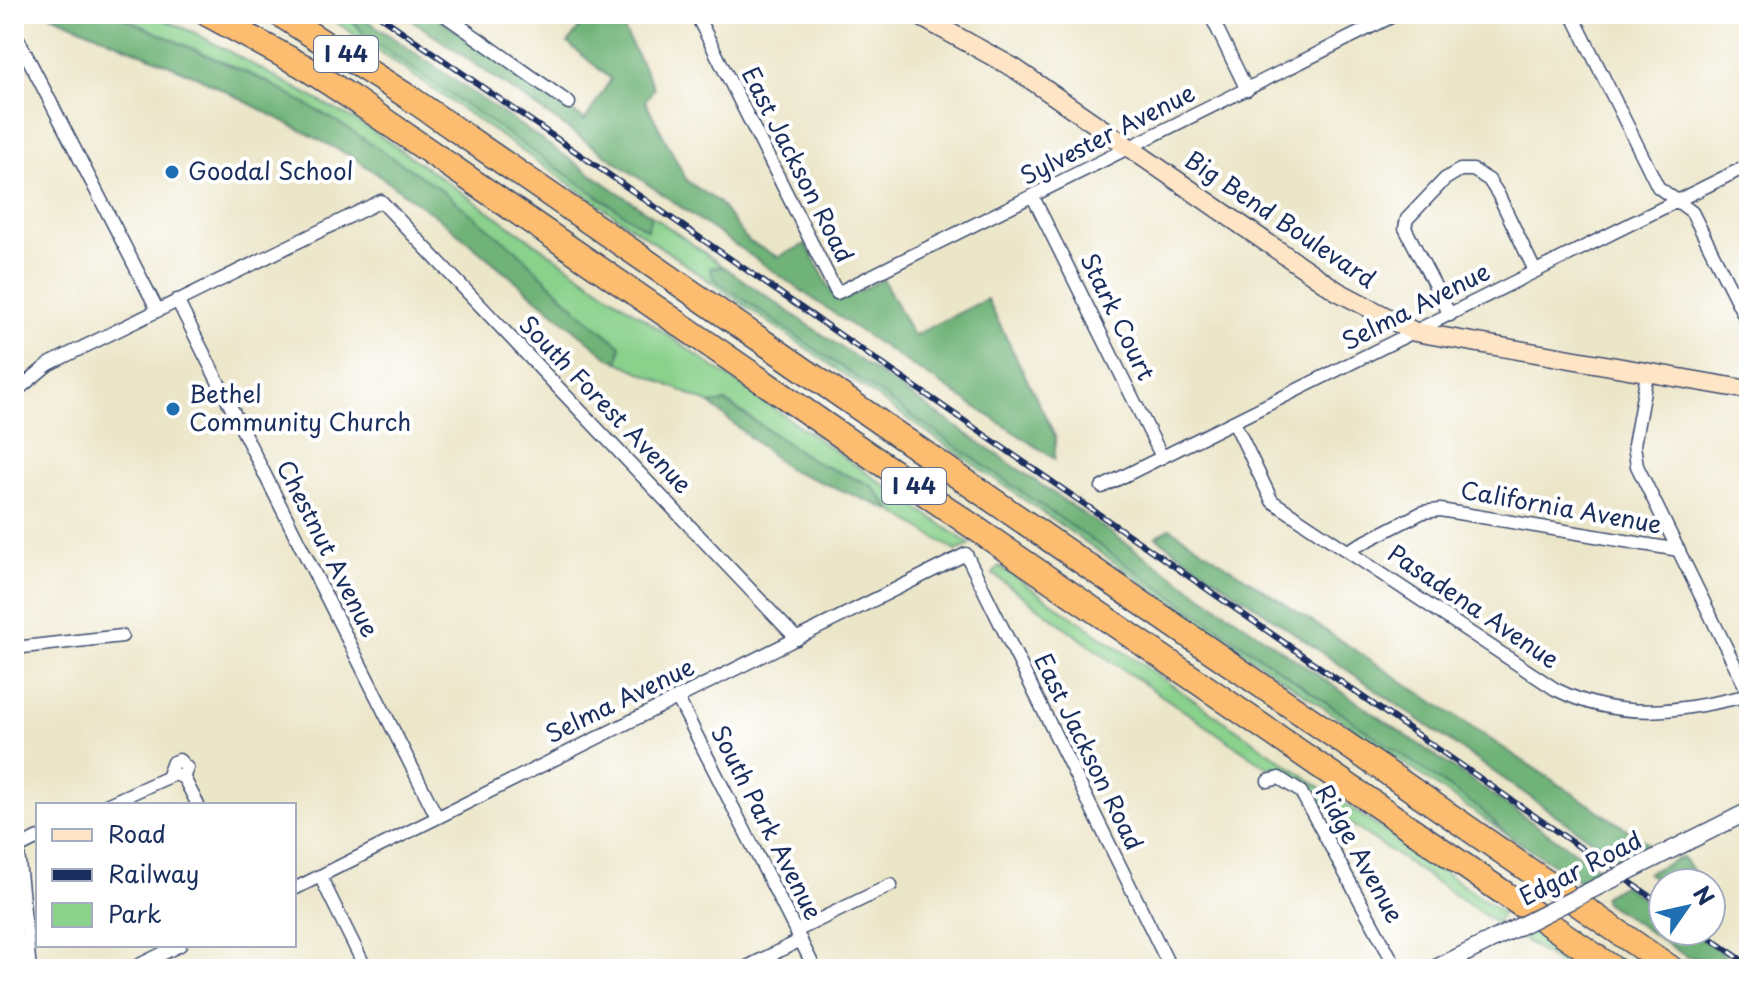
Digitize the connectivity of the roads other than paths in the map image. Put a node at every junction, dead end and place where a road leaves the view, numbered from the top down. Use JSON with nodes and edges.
{"nodes":[{"id":1,"x":207,"y":14,"type":"edge"},
{"id":2,"x":279,"y":14,"type":"edge"},
{"id":3,"x":443,"y":14,"type":"edge"},
{"id":4,"x":696,"y":14,"type":"edge"},
{"id":5,"x":916,"y":14,"type":"edge"},
{"id":6,"x":1210,"y":14,"type":"edge"},
{"id":7,"x":1397,"y":14,"type":"edge"},
{"id":8,"x":1572,"y":14,"type":"edge"},
{"id":9,"x":14,"y":31,"type":"edge"},
{"id":10,"x":1247,"y":90,"type":"junction"},
{"id":11,"x":569,"y":103,"type":"dead end"},
{"id":12,"x":1130,"y":148,"type":"junction"},
{"id":13,"x":1749,"y":165,"type":"edge"},
{"id":14,"x":1033,"y":197,"type":"junction"},
{"id":15,"x":1678,"y":201,"type":"junction"},
{"id":16,"x":1535,"y":271,"type":"junction"},
{"id":17,"x":837,"y":293,"type":"joint"},
{"id":18,"x":177,"y":300,"type":"junction"},
{"id":19,"x":157,"y":309,"type":"junction"},
{"id":20,"x":1450,"y":315,"type":"junction"},
{"id":21,"x":1749,"y":325,"type":"edge"},
{"id":22,"x":1415,"y":332,"type":"junction"},
{"id":23,"x":1647,"y":374,"type":"junction"},
{"id":24,"x":1749,"y":390,"type":"edge"},
{"id":25,"x":14,"y":393,"type":"edge"},
{"id":26,"x":1234,"y":422,"type":"junction"},
{"id":27,"x":1162,"y":457,"type":"junction"},
{"id":28,"x":1102,"y":487,"type":"dead end"},
{"id":29,"x":1349,"y":550,"type":"junction"},
{"id":30,"x":1679,"y":550,"type":"junction"},
{"id":31,"x":966,"y":554,"type":"joint"},
{"id":32,"x":122,"y":636,"type":"dead end"},
{"id":33,"x":797,"y":639,"type":"junction"},
{"id":34,"x":14,"y":648,"type":"edge"},
{"id":35,"x":1749,"y":694,"type":"edge"},
{"id":36,"x":677,"y":697,"type":"junction"},
{"id":37,"x":1268,"y":781,"type":"dead end"},
{"id":38,"x":111,"y":803,"type":"edge"},
{"id":39,"x":196,"y":803,"type":"edge"},
{"id":40,"x":1749,"y":811,"type":"edge"},
{"id":41,"x":14,"y":813,"type":"edge"},
{"id":42,"x":437,"y":817,"type":"junction"},
{"id":43,"x":36,"y":839,"type":"edge"},
{"id":44,"x":16,"y":849,"type":"edge"},
{"id":45,"x":320,"y":876,"type":"junction"},
{"id":46,"x":891,"y":885,"type":"dead end"},
{"id":47,"x":296,"y":888,"type":"edge"},
{"id":48,"x":799,"y":936,"type":"junction"},
{"id":49,"x":176,"y":947,"type":"edge"},
{"id":50,"x":30,"y":969,"type":"edge"},
{"id":51,"x":131,"y":969,"type":"edge"},
{"id":52,"x":366,"y":969,"type":"edge"},
{"id":53,"x":743,"y":969,"type":"edge"},
{"id":54,"x":815,"y":969,"type":"edge"},
{"id":55,"x":1171,"y":969,"type":"edge"},
{"id":56,"x":1397,"y":969,"type":"edge"},
{"id":57,"x":1434,"y":969,"type":"edge"},
{"id":58,"x":1614,"y":969,"type":"edge"},
{"id":59,"x":1672,"y":969,"type":"edge"}],
"edges":[{"from":1,"to":58,"type":"highway","number":"I 44"},
{"from":2,"to":59,"type":"highway","number":"I 44"},
{"from":3,"to":11,"type":"street"},
{"from":4,"to":17,"type":"street","name":"East Jackson Road"},
{"from":5,"to":12,"type":"main road","name":"Big Bend Boulevard"},
{"from":6,"to":10,"type":"street"},
{"from":7,"to":10,"type":"street","name":"Sylvester Avenue"},
{"from":8,"to":15,"type":"street"},
{"from":9,"to":19,"type":"street"},
{"from":10,"to":12,"type":"street","name":"Sylvester Avenue"},
{"from":12,"to":14,"type":"street","name":"Sylvester Avenue"},
{"from":12,"to":22,"type":"main road","name":"Big Bend Boulevard"},
{"from":13,"to":15,"type":"street","name":"Selma Avenue"},
{"from":14,"to":17,"type":"street","name":"Sylvester Avenue"},
{"from":14,"to":27,"type":"street","name":"Stark Court"},
{"from":15,"to":16,"type":"street","name":"Selma Avenue"},
{"from":15,"to":21,"type":"street"},
{"from":16,"to":20,"type":"street","name":"Selma Avenue"},
{"from":16,"to":20,"type":"street"},
{"from":18,"to":19,"type":"street"},
{"from":18,"to":33,"type":"street","name":"South Forest Avenue"},
{"from":18,"to":42,"type":"street","name":"Chestnut Avenue"},
{"from":19,"to":25,"type":"street"},
{"from":20,"to":22,"type":"street","name":"Selma Avenue"},
{"from":22,"to":23,"type":"main road","name":"Big Bend Boulevard"},
{"from":22,"to":26,"type":"street","name":"Selma Avenue"},
{"from":23,"to":24,"type":"main road","name":"Big Bend Boulevard"},
{"from":23,"to":30,"type":"street"},
{"from":26,"to":27,"type":"street","name":"Selma Avenue"},
{"from":26,"to":29,"type":"street","name":"Pasadena Avenue"},
{"from":27,"to":28,"type":"street","name":"Selma Avenue"},
{"from":29,"to":30,"type":"street","name":"California Avenue"},
{"from":29,"to":35,"type":"street","name":"Pasadena Avenue"},
{"from":30,"to":35,"type":"street"},
{"from":31,"to":33,"type":"street","name":"Selma Avenue"},
{"from":31,"to":55,"type":"street","name":"East Jackson Road"},
{"from":32,"to":34,"type":"street"},
{"from":33,"to":36,"type":"street","name":"Selma Avenue"},
{"from":36,"to":42,"type":"street","name":"Selma Avenue"},
{"from":36,"to":48,"type":"street","name":"South Park Avenue"},
{"from":37,"to":56,"type":"street","name":"Ridge Avenue"},
{"from":38,"to":39,"type":"street"},
{"from":40,"to":57,"type":"street","name":"Edgar Road","bridge":true},
{"from":41,"to":44,"type":"street"},
{"from":42,"to":45,"type":"street","name":"Selma Avenue"},
{"from":43,"to":44,"type":"street"},
{"from":44,"to":50,"type":"street"},
{"from":45,"to":47,"type":"street","name":"Selma Avenue"},
{"from":45,"to":52,"type":"street"},
{"from":46,"to":48,"type":"street"},
{"from":48,"to":53,"type":"street"},
{"from":48,"to":54,"type":"street","name":"South Park Avenue"},
{"from":49,"to":51,"type":"street"}]}
